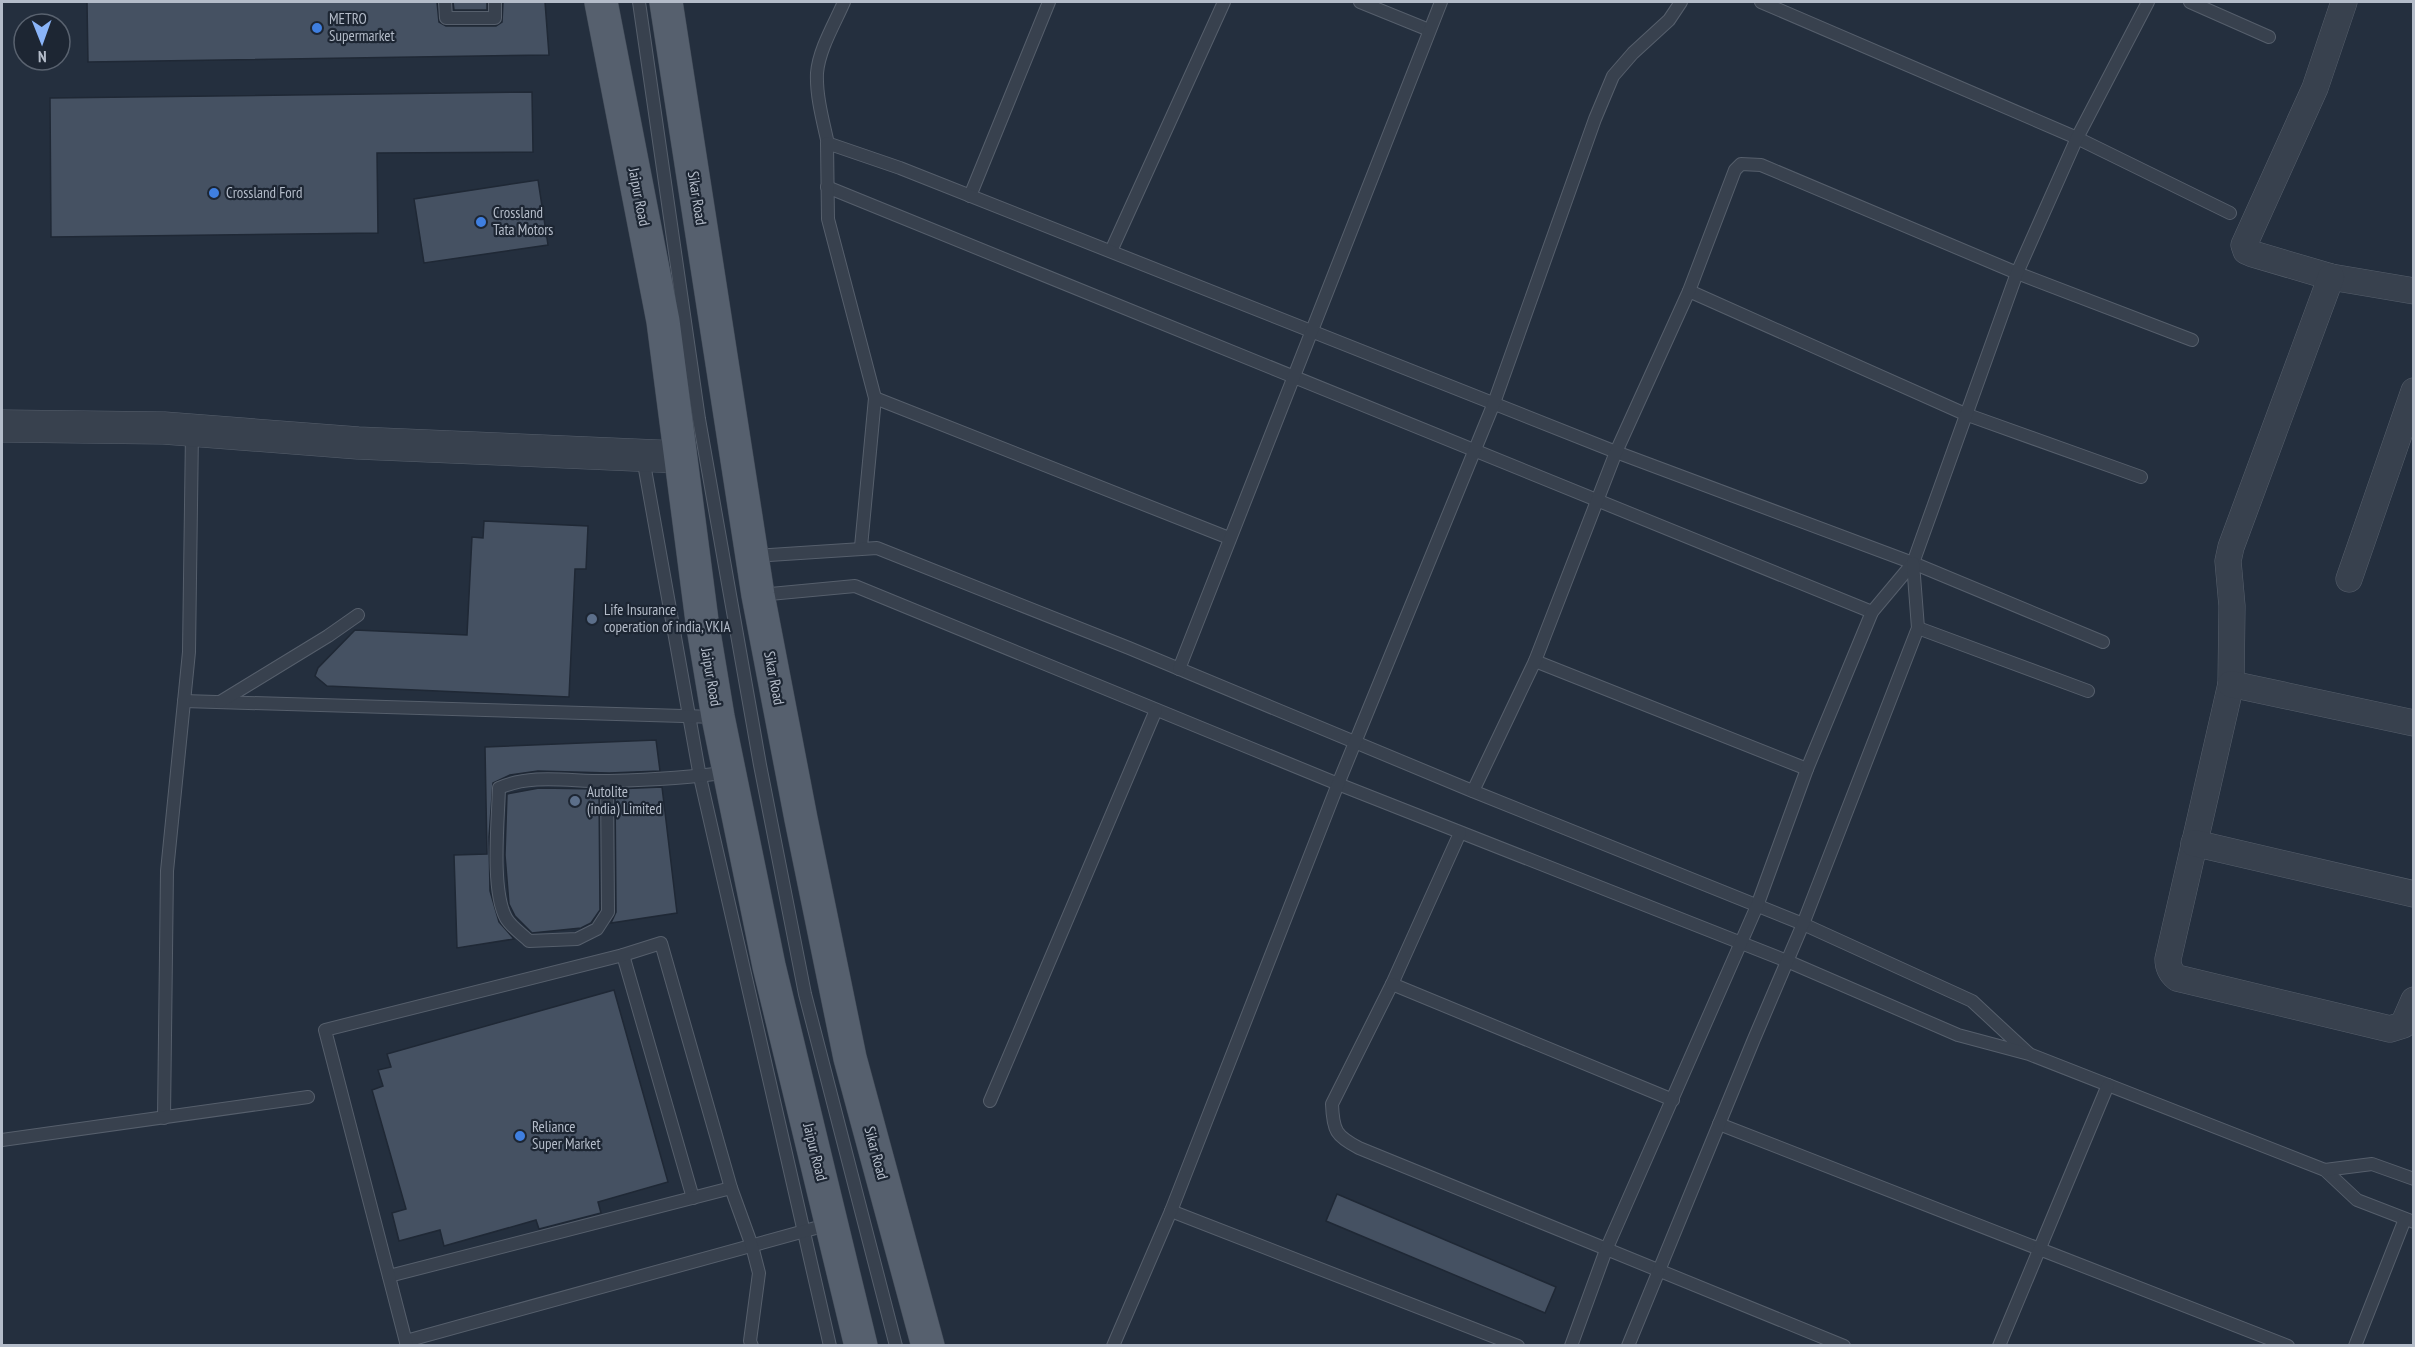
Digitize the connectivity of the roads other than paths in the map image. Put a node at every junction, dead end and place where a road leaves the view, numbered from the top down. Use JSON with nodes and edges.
{"nodes":[{"id":1,"x":445,"y":2,"type":"edge"},
{"id":2,"x":495,"y":2,"type":"edge"},
{"id":3,"x":601,"y":2,"type":"edge"},
{"id":4,"x":639,"y":2,"type":"edge"},
{"id":5,"x":666,"y":2,"type":"edge"},
{"id":6,"x":844,"y":2,"type":"edge"},
{"id":7,"x":1049,"y":2,"type":"edge"},
{"id":8,"x":1224,"y":2,"type":"edge"},
{"id":9,"x":1360,"y":2,"type":"edge"},
{"id":10,"x":1441,"y":2,"type":"edge"},
{"id":11,"x":1681,"y":2,"type":"edge"},
{"id":12,"x":1761,"y":2,"type":"edge"},
{"id":13,"x":2148,"y":2,"type":"edge"},
{"id":14,"x":2190,"y":2,"type":"edge"},
{"id":15,"x":2344,"y":2,"type":"edge"},
{"id":16,"x":1429,"y":30,"type":"junction"},
{"id":17,"x":2269,"y":37,"type":"dead end"},
{"id":18,"x":2077,"y":138,"type":"junction"},
{"id":19,"x":828,"y":144,"type":"junction"},
{"id":20,"x":827,"y":187,"type":"junction"},
{"id":21,"x":970,"y":196,"type":"junction"},
{"id":22,"x":2230,"y":213,"type":"dead end"},
{"id":23,"x":1111,"y":251,"type":"junction"},
{"id":24,"x":2017,"y":273,"type":"junction"},
{"id":25,"x":2331,"y":277,"type":"junction"},
{"id":26,"x":1689,"y":291,"type":"junction"},
{"id":27,"x":2414,"y":291,"type":"edge"},
{"id":28,"x":1312,"y":330,"type":"junction"},
{"id":29,"x":2192,"y":340,"type":"dead end"},
{"id":30,"x":1294,"y":377,"type":"junction"},
{"id":31,"x":2414,"y":391,"type":"edge"},
{"id":32,"x":875,"y":398,"type":"junction"},
{"id":33,"x":1494,"y":403,"type":"junction"},
{"id":34,"x":1965,"y":414,"type":"junction"},
{"id":35,"x":2,"y":426,"type":"edge"},
{"id":36,"x":192,"y":430,"type":"junction"},
{"id":37,"x":1475,"y":451,"type":"junction"},
{"id":38,"x":1616,"y":452,"type":"junction"},
{"id":39,"x":643,"y":455,"type":"junction"},
{"id":40,"x":680,"y":457,"type":"junction"},
{"id":41,"x":2141,"y":477,"type":"dead end"},
{"id":42,"x":1597,"y":500,"type":"junction"},
{"id":43,"x":1229,"y":538,"type":"junction"},
{"id":44,"x":861,"y":547,"type":"junction"},
{"id":45,"x":754,"y":556,"type":"junction"},
{"id":46,"x":1912,"y":563,"type":"junction"},
{"id":47,"x":2349,"y":579,"type":"dead end"},
{"id":48,"x":758,"y":595,"type":"junction"},
{"id":49,"x":1872,"y":612,"type":"junction"},
{"id":50,"x":358,"y":615,"type":"dead end"},
{"id":51,"x":1918,"y":628,"type":"junction"},
{"id":52,"x":2103,"y":642,"type":"dead end"},
{"id":53,"x":1535,"y":660,"type":"junction"},
{"id":54,"x":1179,"y":669,"type":"junction"},
{"id":55,"x":2231,"y":684,"type":"junction"},
{"id":56,"x":2088,"y":691,"type":"dead end"},
{"id":57,"x":184,"y":701,"type":"junction"},
{"id":58,"x":219,"y":702,"type":"junction"},
{"id":59,"x":1156,"y":710,"type":"junction"},
{"id":60,"x":703,"y":717,"type":"junction"},
{"id":61,"x":2414,"y":723,"type":"edge"},
{"id":62,"x":1355,"y":742,"type":"junction"},
{"id":63,"x":1807,"y":769,"type":"junction"},
{"id":64,"x":715,"y":774,"type":"junction"},
{"id":65,"x":607,"y":782,"type":"junction"},
{"id":66,"x":1338,"y":784,"type":"junction"},
{"id":67,"x":1473,"y":791,"type":"junction"},
{"id":68,"x":1460,"y":833,"type":"junction"},
{"id":69,"x":2194,"y":843,"type":"junction"},
{"id":70,"x":2414,"y":894,"type":"edge"},
{"id":71,"x":1757,"y":906,"type":"junction"},
{"id":72,"x":1803,"y":924,"type":"junction"},
{"id":73,"x":1741,"y":943,"type":"junction"},
{"id":74,"x":623,"y":955,"type":"junction"},
{"id":75,"x":1787,"y":961,"type":"junction"},
{"id":76,"x":1392,"y":984,"type":"junction"},
{"id":77,"x":2414,"y":1000,"type":"edge"},
{"id":78,"x":2029,"y":1054,"type":"junction"},
{"id":79,"x":2108,"y":1085,"type":"junction"},
{"id":80,"x":308,"y":1097,"type":"dead end"},
{"id":81,"x":1673,"y":1100,"type":"junction"},
{"id":82,"x":990,"y":1101,"type":"dead end"},
{"id":83,"x":164,"y":1118,"type":"junction"},
{"id":84,"x":1719,"y":1124,"type":"junction"},
{"id":85,"x":2,"y":1140,"type":"edge"},
{"id":86,"x":2325,"y":1170,"type":"junction"},
{"id":87,"x":2414,"y":1179,"type":"edge"},
{"id":88,"x":730,"y":1188,"type":"junction"},
{"id":89,"x":693,"y":1198,"type":"junction"},
{"id":90,"x":1171,"y":1210,"type":"junction"},
{"id":91,"x":2409,"y":1221,"type":"edge"},
{"id":92,"x":818,"y":1227,"type":"junction"},
{"id":93,"x":752,"y":1246,"type":"junction"},
{"id":94,"x":2040,"y":1248,"type":"junction"},
{"id":95,"x":1606,"y":1251,"type":"junction"},
{"id":96,"x":1660,"y":1269,"type":"junction"},
{"id":97,"x":389,"y":1276,"type":"junction"},
{"id":98,"x":407,"y":1343,"type":"edge"},
{"id":99,"x":752,"y":1346,"type":"edge"},
{"id":100,"x":830,"y":1346,"type":"edge"},
{"id":101,"x":861,"y":1346,"type":"edge"},
{"id":102,"x":896,"y":1346,"type":"edge"},
{"id":103,"x":928,"y":1346,"type":"edge"},
{"id":104,"x":1113,"y":1346,"type":"edge"},
{"id":105,"x":1518,"y":1346,"type":"edge"},
{"id":106,"x":1571,"y":1346,"type":"edge"},
{"id":107,"x":1628,"y":1346,"type":"edge"},
{"id":108,"x":1844,"y":1346,"type":"edge"},
{"id":109,"x":2000,"y":1346,"type":"edge"},
{"id":110,"x":2288,"y":1346,"type":"edge"},
{"id":111,"x":2355,"y":1346,"type":"edge"}],
"edges":[{"from":1,"to":2,"type":"lane"},
{"from":3,"to":40,"type":"main road","name":"Jaipur Road"},
{"from":4,"to":102,"type":"lane"},
{"from":5,"to":45,"type":"main road","name":"Sikar Road"},
{"from":6,"to":19,"type":"lane"},
{"from":7,"to":21,"type":"lane"},
{"from":8,"to":23,"type":"lane"},
{"from":9,"to":16,"type":"lane"},
{"from":10,"to":16,"type":"lane"},
{"from":11,"to":33,"type":"lane"},
{"from":12,"to":18,"type":"lane"},
{"from":13,"to":18,"type":"lane"},
{"from":14,"to":17,"type":"lane"},
{"from":15,"to":25,"type":"street"},
{"from":16,"to":28,"type":"lane"},
{"from":18,"to":22,"type":"lane"},
{"from":18,"to":24,"type":"lane"},
{"from":19,"to":20,"type":"lane"},
{"from":19,"to":21,"type":"lane"},
{"from":20,"to":30,"type":"lane"},
{"from":20,"to":32,"type":"lane"},
{"from":21,"to":23,"type":"lane"},
{"from":23,"to":28,"type":"lane"},
{"from":24,"to":26,"type":"lane"},
{"from":24,"to":29,"type":"lane"},
{"from":24,"to":34,"type":"lane"},
{"from":25,"to":27,"type":"street"},
{"from":25,"to":55,"type":"street"},
{"from":26,"to":34,"type":"lane"},
{"from":26,"to":38,"type":"lane"},
{"from":28,"to":30,"type":"lane"},
{"from":28,"to":33,"type":"lane"},
{"from":30,"to":37,"type":"lane"},
{"from":30,"to":43,"type":"lane"},
{"from":31,"to":47,"type":"street"},
{"from":32,"to":43,"type":"lane"},
{"from":32,"to":44,"type":"lane"},
{"from":33,"to":37,"type":"lane"},
{"from":33,"to":38,"type":"lane"},
{"from":34,"to":41,"type":"lane"},
{"from":34,"to":46,"type":"lane"},
{"from":35,"to":36,"type":"street"},
{"from":36,"to":39,"type":"street"},
{"from":36,"to":57,"type":"lane"},
{"from":37,"to":42,"type":"lane"},
{"from":37,"to":62,"type":"lane"},
{"from":38,"to":42,"type":"lane"},
{"from":38,"to":46,"type":"lane"},
{"from":39,"to":40,"type":"street"},
{"from":39,"to":60,"type":"lane"},
{"from":40,"to":60,"type":"main road","name":"Jaipur Road"},
{"from":42,"to":49,"type":"lane"},
{"from":42,"to":53,"type":"lane"},
{"from":43,"to":54,"type":"lane"},
{"from":44,"to":45,"type":"lane"},
{"from":44,"to":54,"type":"lane"},
{"from":45,"to":48,"type":"main road","name":"Sikar Road"},
{"from":46,"to":49,"type":"lane"},
{"from":46,"to":51,"type":"lane"},
{"from":46,"to":52,"type":"lane"},
{"from":48,"to":59,"type":"lane"},
{"from":48,"to":103,"type":"main road","name":"Sikar Road"},
{"from":49,"to":63,"type":"lane"},
{"from":50,"to":58,"type":"lane"},
{"from":51,"to":56,"type":"lane"},
{"from":51,"to":72,"type":"lane"},
{"from":53,"to":63,"type":"lane"},
{"from":53,"to":67,"type":"lane"},
{"from":54,"to":62,"type":"lane"},
{"from":55,"to":61,"type":"street"},
{"from":55,"to":69,"type":"street"},
{"from":57,"to":58,"type":"lane"},
{"from":57,"to":83,"type":"lane"},
{"from":58,"to":60,"type":"lane"},
{"from":59,"to":66,"type":"lane"},
{"from":59,"to":82,"type":"lane"},
{"from":60,"to":64,"type":"main road","name":"Jaipur Road"},
{"from":62,"to":66,"type":"lane"},
{"from":62,"to":67,"type":"lane"},
{"from":63,"to":71,"type":"lane"},
{"from":64,"to":65,"type":"lane"},
{"from":64,"to":92,"type":"main road","name":"Jaipur Road"},
{"from":65,"to":65,"type":"lane"},
{"from":66,"to":68,"type":"lane"},
{"from":66,"to":90,"type":"lane"},
{"from":67,"to":71,"type":"lane"},
{"from":68,"to":73,"type":"lane"},
{"from":68,"to":76,"type":"lane"},
{"from":69,"to":70,"type":"street"},
{"from":69,"to":77,"type":"street"},
{"from":71,"to":72,"type":"lane"},
{"from":71,"to":73,"type":"lane"},
{"from":72,"to":75,"type":"lane"},
{"from":72,"to":78,"type":"lane"},
{"from":73,"to":75,"type":"lane"},
{"from":73,"to":81,"type":"lane"},
{"from":74,"to":88,"type":"lane"},
{"from":74,"to":89,"type":"lane"},
{"from":74,"to":97,"type":"lane"},
{"from":75,"to":78,"type":"lane"},
{"from":75,"to":84,"type":"lane"},
{"from":76,"to":81,"type":"lane"},
{"from":76,"to":95,"type":"lane"},
{"from":78,"to":79,"type":"lane"},
{"from":79,"to":86,"type":"lane"},
{"from":79,"to":94,"type":"lane"},
{"from":80,"to":83,"type":"lane"},
{"from":81,"to":95,"type":"lane"},
{"from":83,"to":85,"type":"lane"},
{"from":84,"to":94,"type":"lane"},
{"from":84,"to":96,"type":"lane"},
{"from":86,"to":87,"type":"lane"},
{"from":86,"to":91,"type":"lane"},
{"from":88,"to":89,"type":"lane"},
{"from":88,"to":93,"type":"lane"},
{"from":89,"to":97,"type":"lane"},
{"from":90,"to":104,"type":"lane"},
{"from":90,"to":105,"type":"lane"},
{"from":91,"to":111,"type":"lane"},
{"from":92,"to":93,"type":"lane"},
{"from":92,"to":100,"type":"lane"},
{"from":92,"to":101,"type":"main road","name":"Jaipur Road"},
{"from":93,"to":98,"type":"lane"},
{"from":93,"to":99,"type":"lane"},
{"from":94,"to":109,"type":"lane"},
{"from":94,"to":110,"type":"lane"},
{"from":95,"to":96,"type":"lane"},
{"from":95,"to":106,"type":"lane"},
{"from":96,"to":107,"type":"lane"},
{"from":96,"to":108,"type":"lane"},
{"from":97,"to":98,"type":"lane"}]}
